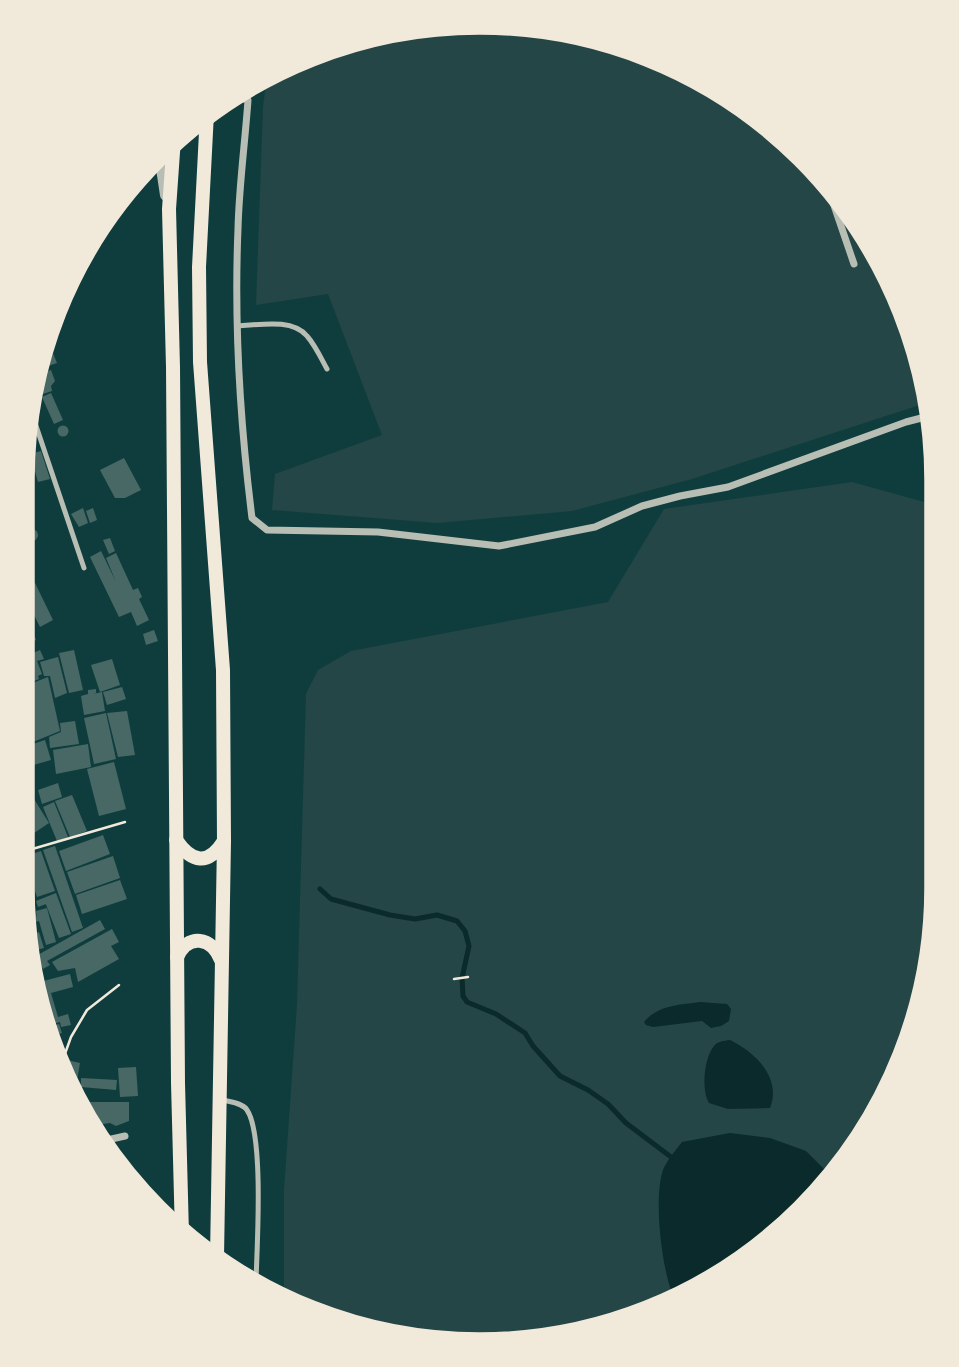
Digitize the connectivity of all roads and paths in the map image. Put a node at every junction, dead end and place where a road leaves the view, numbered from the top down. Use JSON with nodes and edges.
{"nodes":[{"id":1,"x":246,"y":99,"type":"edge"},
{"id":2,"x":206,"y":126,"type":"edge"},
{"id":3,"x":173,"y":156,"type":"edge"},
{"id":4,"x":162,"y":166,"type":"edge"},
{"id":5,"x":169,"y":209,"type":"junction"},
{"id":6,"x":836,"y":210,"type":"edge"},
{"id":7,"x":854,"y":264,"type":"dead end"},
{"id":8,"x":238,"y":326,"type":"junction"},
{"id":9,"x":327,"y":369,"type":"dead end"},
{"id":10,"x":921,"y":418,"type":"edge"},
{"id":11,"x":36,"y":427,"type":"edge"},
{"id":12,"x":84,"y":568,"type":"dead end"},
{"id":13,"x":125,"y":822,"type":"dead end"},
{"id":14,"x":176,"y":840,"type":"junction"},
{"id":15,"x":224,"y":841,"type":"junction"},
{"id":16,"x":33,"y":849,"type":"edge"},
{"id":17,"x":177,"y":957,"type":"junction"},
{"id":18,"x":222,"y":964,"type":"junction"},
{"id":19,"x":468,"y":977,"type":"dead end"},
{"id":20,"x":454,"y":979,"type":"dead end"},
{"id":21,"x":119,"y":985,"type":"dead end"},
{"id":22,"x":65,"y":1053,"type":"edge"},
{"id":23,"x":220,"y":1099,"type":"junction"},
{"id":24,"x":125,"y":1136,"type":"dead end"},
{"id":25,"x":111,"y":1139,"type":"edge"},
{"id":26,"x":182,"y":1220,"type":"edge"},
{"id":27,"x":216,"y":1248,"type":"edge"},
{"id":28,"x":256,"y":1274,"type":"edge"}],
"edges":[{"from":1,"to":8,"type":"street"},
{"from":2,"to":15,"type":"main road"},
{"from":3,"to":5,"type":"main road"},
{"from":4,"to":5,"type":"street"},
{"from":5,"to":14,"type":"main road"},
{"from":6,"to":7,"type":"street"},
{"from":8,"to":9,"type":"lane"},
{"from":8,"to":10,"type":"street"},
{"from":11,"to":12,"type":"lane"},
{"from":13,"to":16,"type":"path"},
{"from":14,"to":15,"type":"main road"},
{"from":14,"to":17,"type":"main road"},
{"from":15,"to":18,"type":"main road"},
{"from":17,"to":18,"type":"main road"},
{"from":17,"to":26,"type":"main road"},
{"from":18,"to":23,"type":"main road"},
{"from":19,"to":20,"type":"path"},
{"from":21,"to":22,"type":"path"},
{"from":23,"to":27,"type":"main road"},
{"from":23,"to":28,"type":"lane"},
{"from":24,"to":25,"type":"street"}]}
